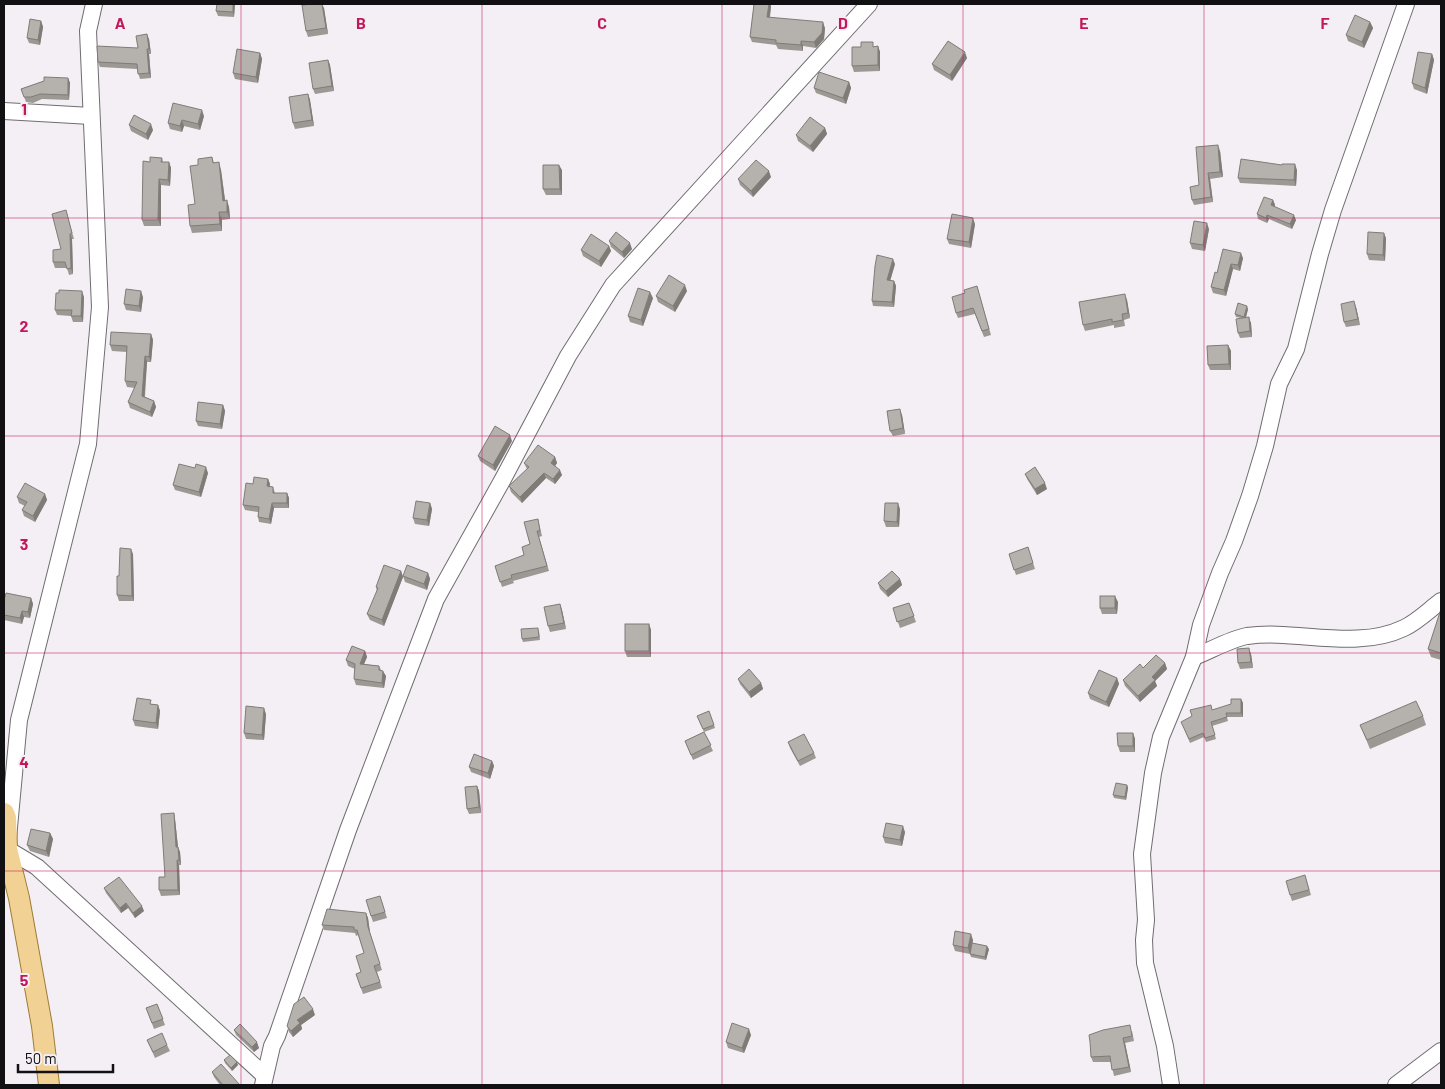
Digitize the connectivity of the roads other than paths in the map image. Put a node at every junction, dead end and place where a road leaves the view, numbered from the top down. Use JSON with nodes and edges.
{"nodes":[{"id":1,"x":94,"y":4,"type":"edge"},
{"id":2,"x":869,"y":4,"type":"edge"},
{"id":3,"x":1406,"y":4,"type":"edge"},
{"id":4,"x":4,"y":111,"type":"edge"},
{"id":5,"x":91,"y":116,"type":"junction"},
{"id":6,"x":1441,"y":601,"type":"edge"},
{"id":7,"x":1194,"y":658,"type":"junction"},
{"id":8,"x":4,"y":813,"type":"edge"},
{"id":9,"x":8,"y":850,"type":"junction"},
{"id":10,"x":1441,"y":1051,"type":"edge"},
{"id":11,"x":263,"y":1080,"type":"edge"},
{"id":12,"x":49,"y":1085,"type":"edge"},
{"id":13,"x":1171,"y":1085,"type":"edge"},
{"id":14,"x":1396,"y":1085,"type":"edge"}],
"edges":[{"from":1,"to":5,"type":"street"},
{"from":2,"to":11,"type":"street"},
{"from":3,"to":7,"type":"street"},
{"from":4,"to":5,"type":"street"},
{"from":5,"to":9,"type":"street"},
{"from":6,"to":7,"type":"street"},
{"from":7,"to":13,"type":"street"},
{"from":8,"to":9,"type":"main road"},
{"from":9,"to":11,"type":"street"},
{"from":9,"to":12,"type":"main road"},
{"from":10,"to":14,"type":"street"}]}
